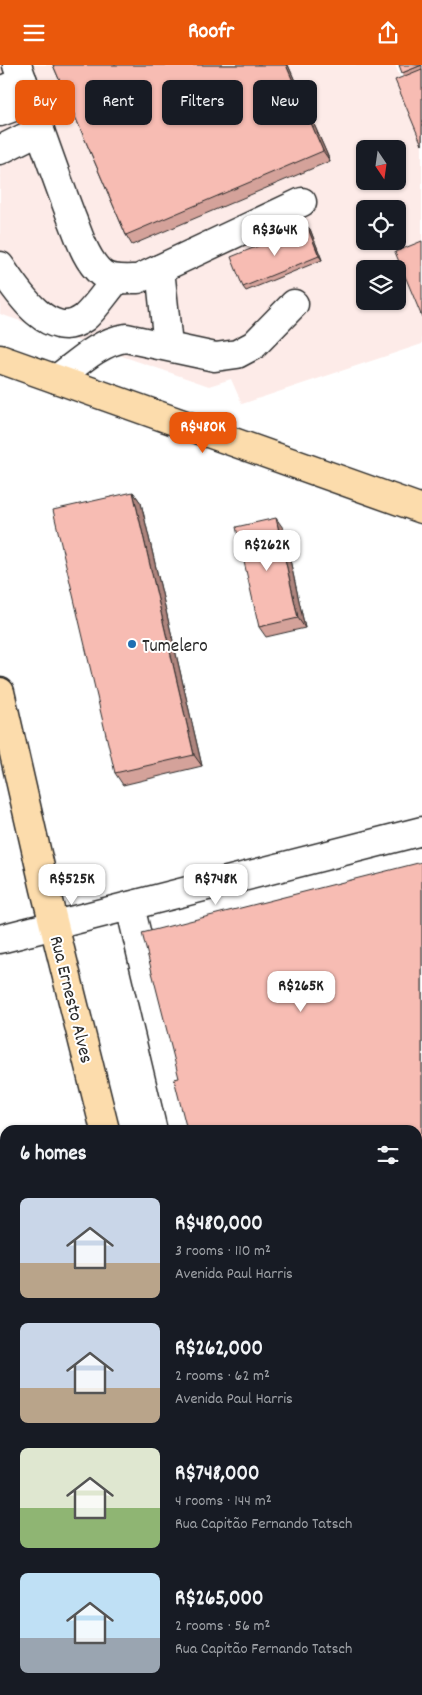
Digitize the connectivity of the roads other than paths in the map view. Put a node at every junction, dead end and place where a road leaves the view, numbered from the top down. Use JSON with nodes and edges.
{"nodes":[{"id":1,"x":15,"y":90,"type":"edge"},
{"id":2,"x":0,"y":112,"type":"edge"},
{"id":3,"x":38,"y":125,"type":"edge"},
{"id":4,"x":40,"y":129,"type":"junction"},
{"id":5,"x":0,"y":150,"type":"edge"},
{"id":6,"x":302,"y":202,"type":"dead end"},
{"id":7,"x":0,"y":266,"type":"edge"},
{"id":8,"x":160,"y":269,"type":"junction"},
{"id":9,"x":117,"y":279,"type":"junction"},
{"id":10,"x":294,"y":304,"type":"dead end"},
{"id":11,"x":168,"y":346,"type":"junction"},
{"id":12,"x":0,"y":359,"type":"edge"},
{"id":13,"x":57,"y":379,"type":"junction"},
{"id":14,"x":422,"y":509,"type":"edge"},
{"id":15,"x":0,"y":692,"type":"edge"},
{"id":16,"x":422,"y":831,"type":"edge"},
{"id":17,"x":130,"y":906,"type":"junction"},
{"id":18,"x":54,"y":925,"type":"junction"},
{"id":19,"x":0,"y":939,"type":"edge"},
{"id":20,"x":104,"y":1125,"type":"edge"},
{"id":21,"x":182,"y":1125,"type":"edge"}],
"edges":[{"from":1,"to":2,"type":"street"},
{"from":3,"to":4,"type":"street"},
{"from":4,"to":5,"type":"street"},
{"from":4,"to":9,"type":"street"},
{"from":6,"to":8,"type":"street"},
{"from":7,"to":9,"type":"street"},
{"from":8,"to":9,"type":"street"},
{"from":8,"to":11,"type":"street"},
{"from":10,"to":11,"type":"street"},
{"from":11,"to":13,"type":"street"},
{"from":12,"to":13,"type":"main road"},
{"from":13,"to":14,"type":"main road"},
{"from":15,"to":18,"type":"main road","name":"Rua Ernesto Alves"},
{"from":16,"to":17,"type":"street"},
{"from":17,"to":18,"type":"street"},
{"from":17,"to":21,"type":"street"},
{"from":18,"to":19,"type":"street"},
{"from":18,"to":20,"type":"main road","name":"Rua Ernesto Alves"}]}
